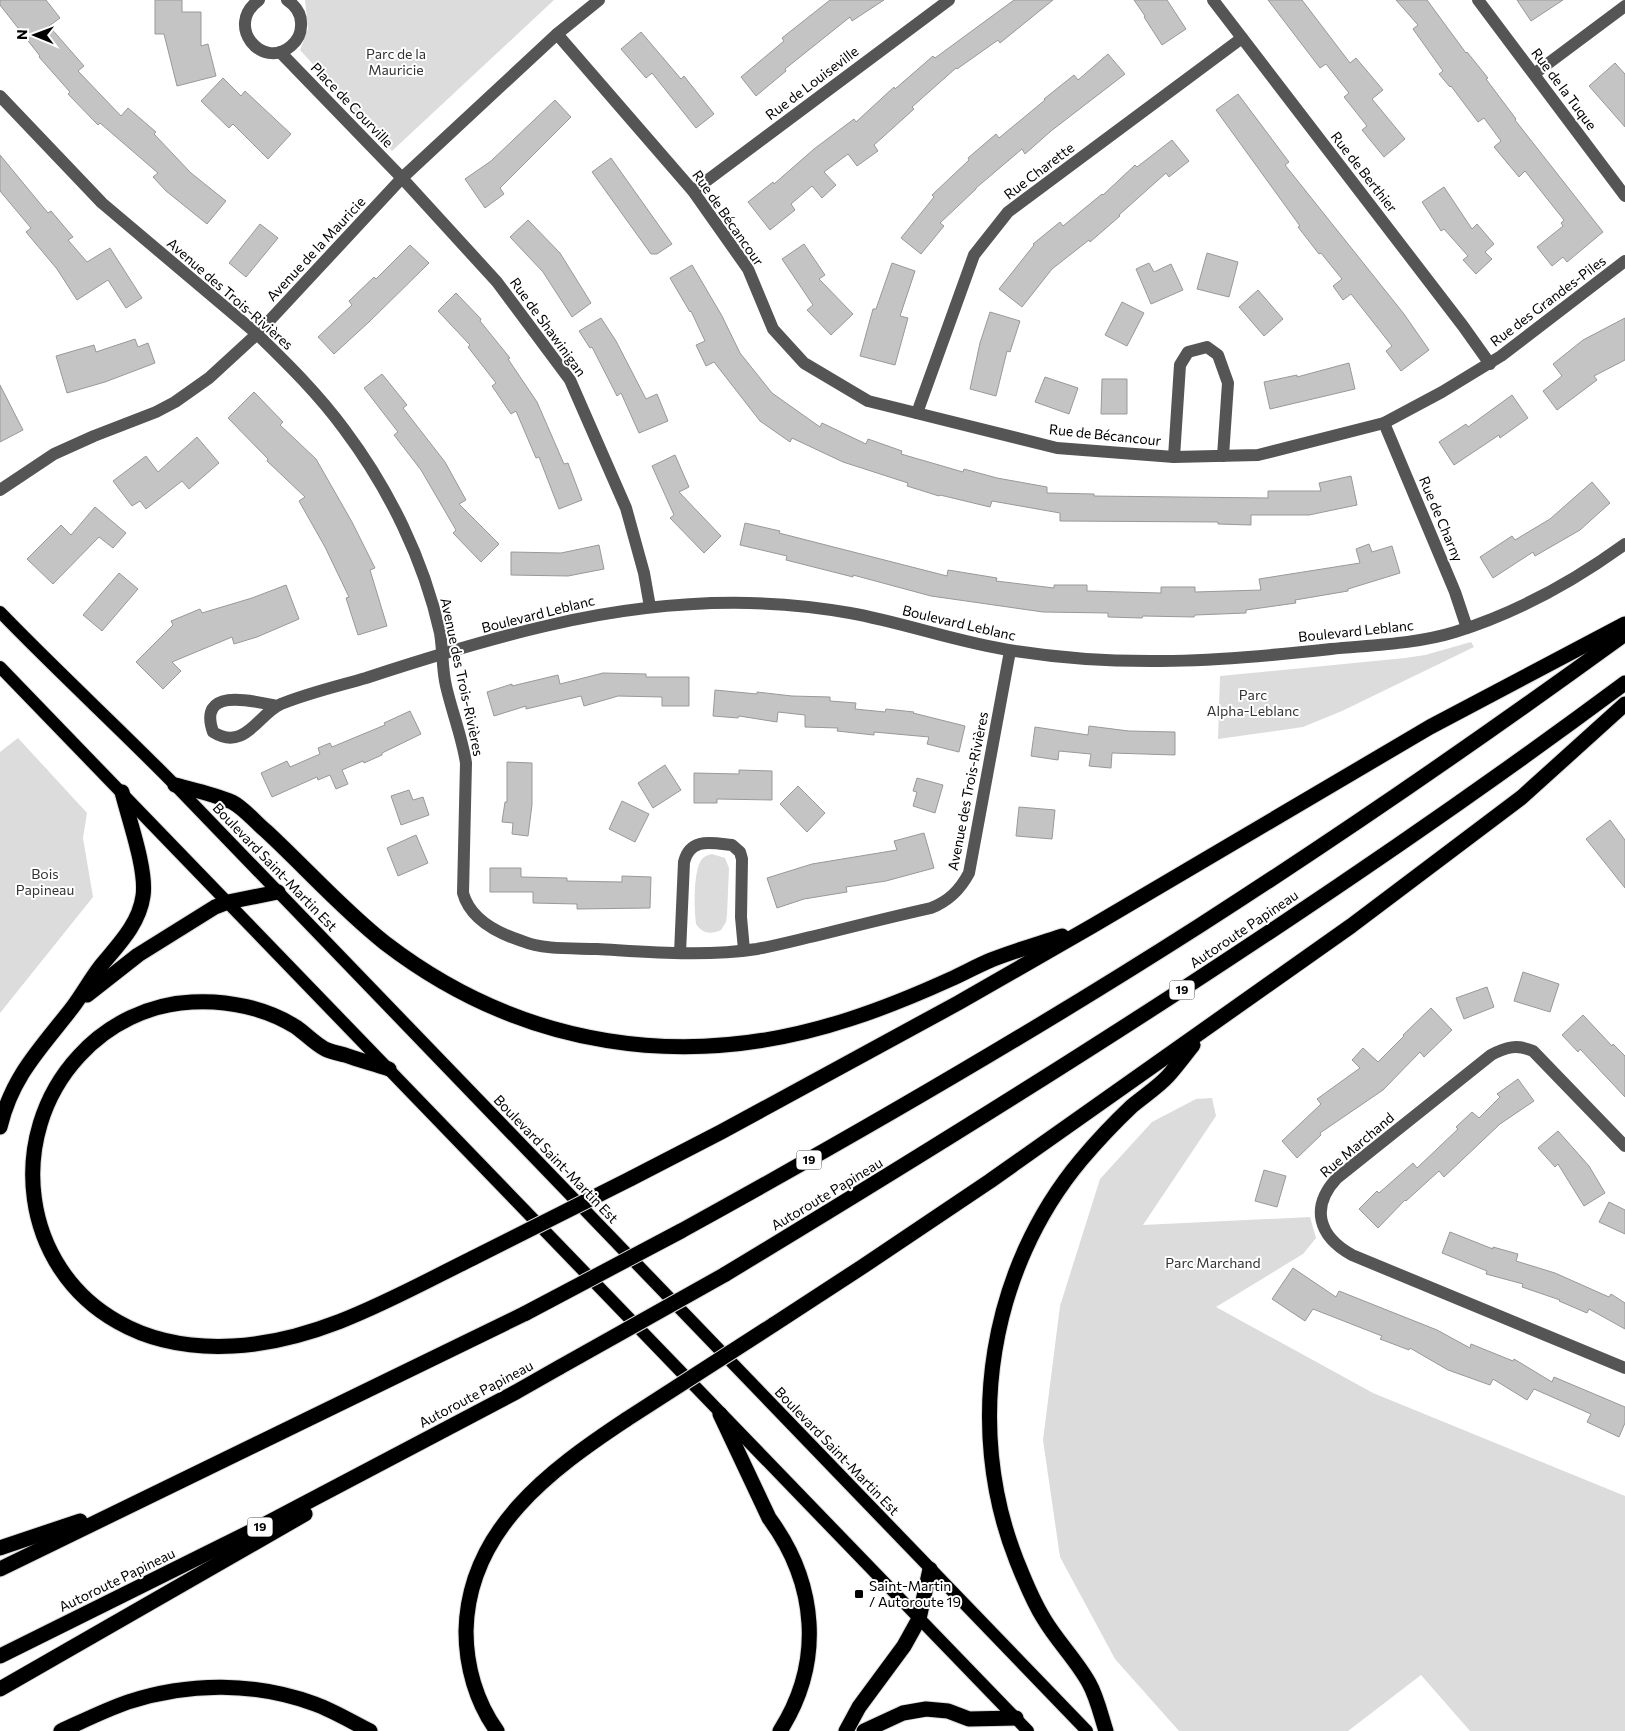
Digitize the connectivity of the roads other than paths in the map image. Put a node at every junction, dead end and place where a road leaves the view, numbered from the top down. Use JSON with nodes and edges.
{"nodes":[{"id":1,"x":258,"y":0,"type":"edge"},
{"id":2,"x":287,"y":0,"type":"edge"},
{"id":3,"x":599,"y":0,"type":"edge"},
{"id":4,"x":950,"y":0,"type":"edge"},
{"id":5,"x":1213,"y":0,"type":"edge"},
{"id":6,"x":1478,"y":0,"type":"edge"},
{"id":7,"x":1625,"y":6,"type":"edge"},
{"id":8,"x":557,"y":34,"type":"junction"},
{"id":9,"x":1242,"y":38,"type":"junction"},
{"id":10,"x":280,"y":52,"type":"junction"},
{"id":11,"x":1534,"y":74,"type":"junction"},
{"id":12,"x":0,"y":96,"type":"edge"},
{"id":13,"x":402,"y":178,"type":"junction"},
{"id":14,"x":693,"y":191,"type":"junction"},
{"id":15,"x":1625,"y":196,"type":"edge"},
{"id":16,"x":1625,"y":261,"type":"edge"},
{"id":17,"x":258,"y":334,"type":"junction"},
{"id":18,"x":1490,"y":364,"type":"junction"},
{"id":19,"x":917,"y":413,"type":"junction"},
{"id":20,"x":1384,"y":423,"type":"junction"},
{"id":21,"x":1223,"y":456,"type":"junction"},
{"id":22,"x":1174,"y":457,"type":"junction"},
{"id":23,"x":0,"y":490,"type":"edge"},
{"id":24,"x":1625,"y":544,"type":"edge"},
{"id":25,"x":650,"y":607,"type":"junction"},
{"id":26,"x":0,"y":612,"type":"edge"},
{"id":27,"x":1625,"y":624,"type":"edge"},
{"id":28,"x":1467,"y":628,"type":"junction"},
{"id":29,"x":1625,"y":634,"type":"edge"},
{"id":30,"x":1010,"y":651,"type":"junction"},
{"id":31,"x":442,"y":654,"type":"junction"},
{"id":32,"x":0,"y":666,"type":"edge"},
{"id":33,"x":1625,"y":683,"type":"edge"},
{"id":34,"x":1625,"y":704,"type":"edge"},
{"id":35,"x":277,"y":706,"type":"junction"},
{"id":36,"x":175,"y":785,"type":"junction"},
{"id":37,"x":122,"y":792,"type":"junction"},
{"id":38,"x":278,"y":892,"type":"junction"},
{"id":39,"x":228,"y":902,"type":"junction"},
{"id":40,"x":1094,"y":925,"type":"junction"},
{"id":41,"x":744,"y":950,"type":"junction"},
{"id":42,"x":680,"y":953,"type":"junction"},
{"id":43,"x":72,"y":1008,"type":"junction"},
{"id":44,"x":1204,"y":1030,"type":"junction"},
{"id":45,"x":389,"y":1069,"type":"junction"},
{"id":46,"x":0,"y":1127,"type":"edge"},
{"id":47,"x":1625,"y":1146,"type":"edge"},
{"id":48,"x":1625,"y":1368,"type":"edge"},
{"id":49,"x":516,"y":1392,"type":"junction"},
{"id":50,"x":720,"y":1414,"type":"junction"},
{"id":51,"x":146,"y":1499,"type":"junction"},
{"id":52,"x":0,"y":1548,"type":"edge"},
{"id":53,"x":0,"y":1569,"type":"edge"},
{"id":54,"x":930,"y":1569,"type":"junction"},
{"id":55,"x":919,"y":1619,"type":"junction"},
{"id":56,"x":0,"y":1656,"type":"edge"},
{"id":57,"x":0,"y":1689,"type":"edge"},
{"id":58,"x":1016,"y":1718,"type":"junction"},
{"id":59,"x":61,"y":1731,"type":"edge"},
{"id":60,"x":370,"y":1731,"type":"edge"},
{"id":61,"x":497,"y":1731,"type":"edge"},
{"id":62,"x":780,"y":1731,"type":"edge"},
{"id":63,"x":846,"y":1731,"type":"edge"},
{"id":64,"x":864,"y":1731,"type":"edge"},
{"id":65,"x":1028,"y":1731,"type":"edge"},
{"id":66,"x":1087,"y":1731,"type":"edge"},
{"id":67,"x":1106,"y":1731,"type":"edge"}],
"edges":[{"from":1,"to":10,"type":"street"},
{"from":2,"to":10,"type":"street"},
{"from":3,"to":8,"type":"street","name":"Avenue de la Mauricie"},
{"from":4,"to":14,"type":"street","name":"Rue de Louiseville"},
{"from":5,"to":9,"type":"street","name":"Rue de Berthier"},
{"from":6,"to":11,"type":"street","name":"Rue de la Tuque"},
{"from":7,"to":11,"type":"street"},
{"from":8,"to":13,"type":"street","name":"Avenue de la Mauricie"},
{"from":8,"to":14,"type":"street","name":"Rue de Bécancour"},
{"from":9,"to":18,"type":"street","name":"Rue de Berthier"},
{"from":9,"to":19,"type":"street","name":"Rue Charette"},
{"from":10,"to":13,"type":"street","name":"Place de Courville"},
{"from":11,"to":15,"type":"street","name":"Rue de la Tuque"},
{"from":12,"to":17,"type":"street","name":"Avenue des Trois-Rivières"},
{"from":13,"to":17,"type":"street","name":"Avenue de la Mauricie"},
{"from":13,"to":25,"type":"street","name":"Rue de Shawinigan"},
{"from":14,"to":19,"type":"street","name":"Rue de Bécancour"},
{"from":16,"to":18,"type":"street","name":"Rue des Grandes-Piles"},
{"from":17,"to":23,"type":"street","name":"Avenue de la Mauricie"},
{"from":17,"to":31,"type":"street","name":"Avenue des Trois-Rivières"},
{"from":18,"to":20,"type":"street","name":"Rue de Bécancour"},
{"from":19,"to":22,"type":"street","name":"Rue de Bécancour"},
{"from":20,"to":21,"type":"street","name":"Rue de Bécancour"},
{"from":20,"to":28,"type":"street","name":"Rue de Charny"},
{"from":21,"to":22,"type":"street","name":"Rue de Bécancour"},
{"from":21,"to":22,"type":"street","name":"Rue de Bécancour"},
{"from":24,"to":28,"type":"street","name":"Boulevard Leblanc"},
{"from":25,"to":30,"type":"street","name":"Boulevard Leblanc"},
{"from":25,"to":31,"type":"street","name":"Boulevard Leblanc"},
{"from":26,"to":36,"type":"main road","name":"Boulevard Saint-Martin Est"},
{"from":27,"to":40,"type":"highway"},
{"from":28,"to":30,"type":"street","name":"Boulevard Leblanc"},
{"from":29,"to":51,"type":"highway","name":"Autoroute Papineau","number":"19","bridge":true},
{"from":30,"to":41,"type":"street","name":"Avenue des Trois-Rivières"},
{"from":31,"to":35,"type":"street","name":"Boulevard Leblanc"},
{"from":31,"to":42,"type":"street","name":"Avenue des Trois-Rivières"},
{"from":32,"to":37,"type":"main road"},
{"from":33,"to":49,"type":"highway","name":"Autoroute Papineau","number":"19","bridge":true},
{"from":34,"to":44,"type":"highway"},
{"from":35,"to":35,"type":"street","name":"Boulevard Leblanc"},
{"from":36,"to":38,"type":"main road","name":"Boulevard Saint-Martin Est"},
{"from":36,"to":40,"type":"highway"},
{"from":37,"to":39,"type":"main road"},
{"from":37,"to":43,"type":"highway"},
{"from":38,"to":39,"type":"highway"},
{"from":38,"to":54,"type":"main road","name":"Boulevard Saint-Martin Est"},
{"from":39,"to":43,"type":"highway"},
{"from":39,"to":45,"type":"main road"},
{"from":40,"to":45,"type":"highway","bridge":true},
{"from":41,"to":42,"type":"street","name":"Avenue des Trois-Rivières"},
{"from":41,"to":42,"type":"street"},
{"from":43,"to":46,"type":"highway"},
{"from":44,"to":61,"type":"highway","bridge":true},
{"from":44,"to":67,"type":"highway"},
{"from":45,"to":50,"type":"main road"},
{"from":47,"to":48,"type":"street","name":"Rue Marchand"},
{"from":49,"to":56,"type":"highway","name":"Autoroute Papineau","number":"19"},
{"from":49,"to":57,"type":"highway"},
{"from":50,"to":55,"type":"main road"},
{"from":50,"to":62,"type":"highway"},
{"from":51,"to":52,"type":"highway"},
{"from":51,"to":53,"type":"highway","name":"Autoroute Papineau","number":"19"},
{"from":54,"to":55,"type":"highway"},
{"from":54,"to":66,"type":"main road","name":"Boulevard Saint-Martin Est"},
{"from":55,"to":58,"type":"main road"},
{"from":55,"to":63,"type":"highway"},
{"from":58,"to":64,"type":"highway"},
{"from":58,"to":65,"type":"main road"},
{"from":59,"to":60,"type":"highway"}]}
